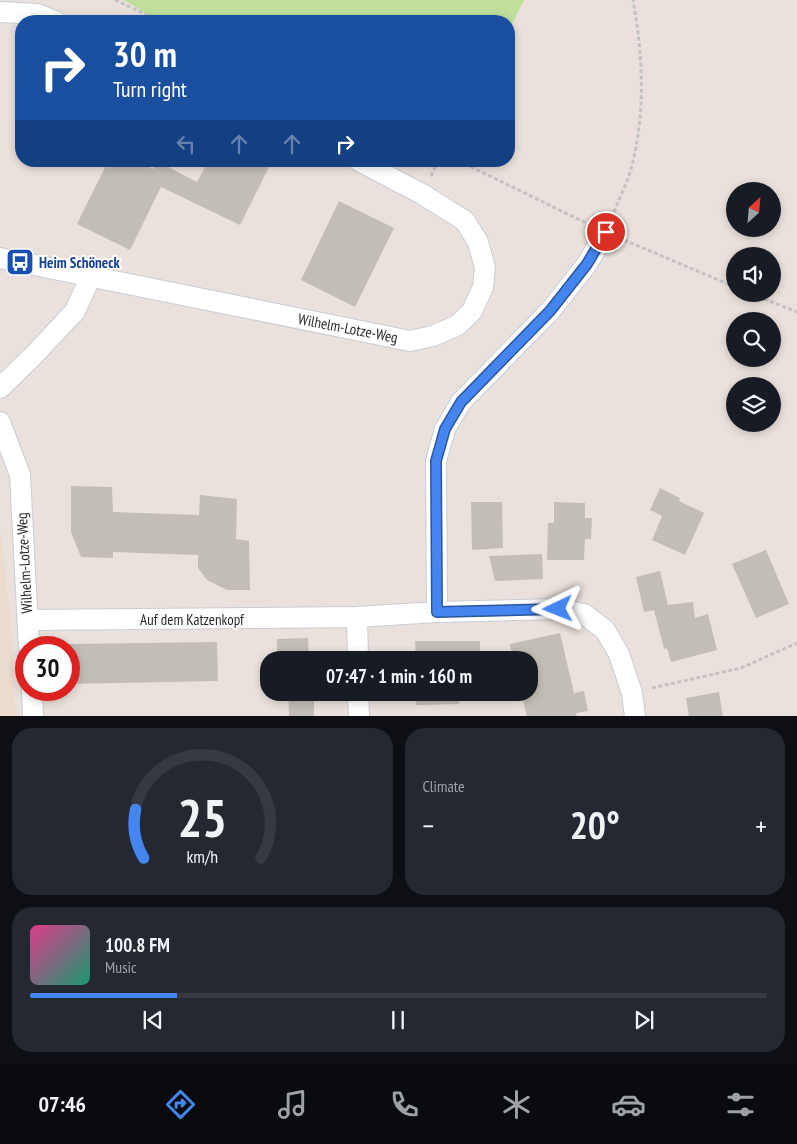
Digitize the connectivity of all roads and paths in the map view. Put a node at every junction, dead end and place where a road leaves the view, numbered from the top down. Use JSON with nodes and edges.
{"nodes":[{"id":1,"x":115,"y":0,"type":"edge"},
{"id":2,"x":633,"y":0,"type":"edge"},
{"id":3,"x":0,"y":12,"type":"edge"},
{"id":4,"x":40,"y":15,"type":"edge"},
{"id":5,"x":147,"y":15,"type":"edge"},
{"id":6,"x":370,"y":167,"type":"edge"},
{"id":7,"x":606,"y":232,"type":"joint"},
{"id":8,"x":0,"y":258,"type":"edge"},
{"id":9,"x":91,"y":276,"type":"junction"},
{"id":10,"x":772,"y":302,"type":"edge"},
{"id":11,"x":797,"y":312,"type":"edge"},
{"id":12,"x":0,"y":388,"type":"edge"},
{"id":13,"x":0,"y":422,"type":"edge"},
{"id":14,"x":437,"y":612,"type":"junction"},
{"id":15,"x":357,"y":617,"type":"junction"},
{"id":16,"x":27,"y":620,"type":"junction"},
{"id":17,"x":28,"y":636,"type":"edge"},
{"id":18,"x":797,"y":643,"type":"edge"},
{"id":19,"x":358,"y":651,"type":"edge"},
{"id":20,"x":632,"y":693,"type":"junction"},
{"id":21,"x":32,"y":701,"type":"edge"},
{"id":22,"x":358,"y":701,"type":"edge"},
{"id":23,"x":33,"y":716,"type":"edge"},
{"id":24,"x":359,"y":716,"type":"edge"},
{"id":25,"x":635,"y":716,"type":"edge"}],
"edges":[{"from":1,"to":5,"type":"path"},
{"from":2,"to":7,"type":"path"},
{"from":3,"to":4,"type":"street"},
{"from":6,"to":9,"type":"street","name":"Wilhelm-Lotze-Weg"},
{"from":7,"to":14,"type":"street"},
{"from":8,"to":9,"type":"street","name":"Wilhelm-Lotze-Weg"},
{"from":9,"to":12,"type":"street"},
{"from":10,"to":11,"type":"path"},
{"from":13,"to":16,"type":"street","name":"Wilhelm-Lotze-Weg"},
{"from":14,"to":15,"type":"street","name":"Auf dem Katzenkopf"},
{"from":14,"to":20,"type":"street","name":"Auf dem Katzenkopf"},
{"from":15,"to":16,"type":"street","name":"Auf dem Katzenkopf"},
{"from":15,"to":19,"type":"street"},
{"from":16,"to":17,"type":"street","name":"Wilhelm-Lotze-Weg"},
{"from":18,"to":20,"type":"path"},
{"from":20,"to":25,"type":"street","name":"Auf dem Katzenkopf"},
{"from":21,"to":23,"type":"street"},
{"from":22,"to":24,"type":"street"}]}
